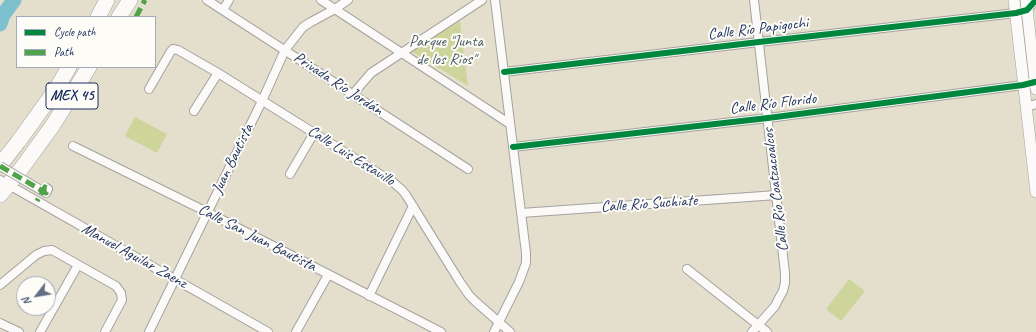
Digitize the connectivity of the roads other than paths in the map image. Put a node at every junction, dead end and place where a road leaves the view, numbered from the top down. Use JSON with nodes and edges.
{"nodes":[{"id":1,"x":107,"y":0,"type":"edge"},
{"id":2,"x":130,"y":0,"type":"edge"},
{"id":3,"x":208,"y":0,"type":"edge"},
{"id":4,"x":229,"y":0,"type":"edge"},
{"id":5,"x":321,"y":0,"type":"edge"},
{"id":6,"x":348,"y":0,"type":"edge"},
{"id":7,"x":482,"y":0,"type":"edge"},
{"id":8,"x":495,"y":0,"type":"edge"},
{"id":9,"x":754,"y":0,"type":"edge"},
{"id":10,"x":1014,"y":0,"type":"edge"},
{"id":11,"x":1036,"y":0,"type":"edge"},
{"id":12,"x":1026,"y":5,"type":"edge"},
{"id":13,"x":335,"y":9,"type":"junction"},
{"id":14,"x":223,"y":10,"type":"junction"},
{"id":15,"x":1016,"y":13,"type":"junction"},
{"id":16,"x":99,"y":16,"type":"edge"},
{"id":17,"x":120,"y":16,"type":"edge"},
{"id":18,"x":759,"y":42,"type":"junction"},
{"id":19,"x":285,"y":50,"type":"junction"},
{"id":20,"x":401,"y":52,"type":"junction"},
{"id":21,"x":68,"y":68,"type":"edge"},
{"id":22,"x":88,"y":68,"type":"edge"},
{"id":23,"x":504,"y":72,"type":"junction"},
{"id":24,"x":218,"y":73,"type":"junction"},
{"id":25,"x":1023,"y":85,"type":"junction"},
{"id":26,"x":1036,"y":86,"type":"edge"},
{"id":27,"x":149,"y":89,"type":"dead end"},
{"id":28,"x":353,"y":94,"type":"junction"},
{"id":29,"x":262,"y":101,"type":"junction"},
{"id":30,"x":1031,"y":105,"type":"edge"},
{"id":31,"x":194,"y":111,"type":"dead end"},
{"id":32,"x":768,"y":118,"type":"junction"},
{"id":33,"x":510,"y":124,"type":"junction"},
{"id":34,"x":314,"y":133,"type":"junction"},
{"id":35,"x":73,"y":146,"type":"dead end"},
{"id":36,"x":513,"y":146,"type":"junction"},
{"id":37,"x":1034,"y":162,"type":"edge"},
{"id":38,"x":0,"y":166,"type":"edge"},
{"id":39,"x":468,"y":169,"type":"dead end"},
{"id":40,"x":290,"y":174,"type":"dead end"},
{"id":41,"x":3,"y":187,"type":"edge"},
{"id":42,"x":1036,"y":192,"type":"edge"},
{"id":43,"x":777,"y":195,"type":"junction"},
{"id":44,"x":37,"y":201,"type":"junction"},
{"id":45,"x":413,"y":206,"type":"junction"},
{"id":46,"x":207,"y":212,"type":"junction"},
{"id":47,"x":521,"y":213,"type":"junction"},
{"id":48,"x":78,"y":265,"type":"junction"},
{"id":49,"x":687,"y":269,"type":"dead end"},
{"id":50,"x":328,"y":275,"type":"junction"},
{"id":51,"x":175,"y":279,"type":"junction"},
{"id":52,"x":0,"y":285,"type":"edge"},
{"id":53,"x":369,"y":296,"type":"junction"},
{"id":54,"x":499,"y":322,"type":"junction"},
{"id":55,"x":0,"y":323,"type":"edge"},
{"id":56,"x":758,"y":325,"type":"junction"},
{"id":57,"x":153,"y":331,"type":"edge"},
{"id":58,"x":19,"y":332,"type":"edge"},
{"id":59,"x":40,"y":332,"type":"edge"},
{"id":60,"x":105,"y":332,"type":"edge"},
{"id":61,"x":268,"y":332,"type":"edge"},
{"id":62,"x":296,"y":332,"type":"edge"},
{"id":63,"x":441,"y":332,"type":"edge"},
{"id":64,"x":494,"y":332,"type":"edge"},
{"id":65,"x":510,"y":332,"type":"edge"},
{"id":66,"x":752,"y":332,"type":"edge"},
{"id":67,"x":767,"y":332,"type":"edge"}],
"edges":[{"from":1,"to":16,"type":"highway"},
{"from":2,"to":17,"type":"highway"},
{"from":3,"to":14,"type":"street","name":"Privada Río Jordán"},
{"from":4,"to":14,"type":"street"},
{"from":5,"to":13,"type":"street"},
{"from":6,"to":13,"type":"street","name":"Juan Bautista"},
{"from":7,"to":20,"type":"street"},
{"from":8,"to":23,"type":"street"},
{"from":9,"to":18,"type":"street","name":"Calle Río Coatzacoalcos"},
{"from":10,"to":15,"type":"street"},
{"from":11,"to":12,"type":"street"},
{"from":12,"to":15,"type":"street","name":"Calle Río Papigochi"},
{"from":12,"to":26,"type":"street"},
{"from":13,"to":19,"type":"street","name":"Juan Bautista"},
{"from":13,"to":20,"type":"street"},
{"from":14,"to":19,"type":"street","name":"Privada Río Jordán"},
{"from":15,"to":18,"type":"street","name":"Calle Río Papigochi"},
{"from":15,"to":25,"type":"street"},
{"from":18,"to":23,"type":"street","name":"Calle Río Papigochi"},
{"from":18,"to":32,"type":"street","name":"Calle Río Coatzacoalcos"},
{"from":19,"to":28,"type":"street","name":"Privada Río Jordán"},
{"from":19,"to":29,"type":"street","name":"Juan Bautista"},
{"from":20,"to":28,"type":"street"},
{"from":20,"to":33,"type":"street"},
{"from":21,"to":38,"type":"highway","number":"MEX 45"},
{"from":22,"to":41,"type":"highway","number":"MEX 45"},
{"from":23,"to":33,"type":"street"},
{"from":24,"to":27,"type":"street","name":"Calle Luis Estavillo"},
{"from":24,"to":29,"type":"street","name":"Calle Luis Estavillo"},
{"from":24,"to":31,"type":"street"},
{"from":25,"to":26,"type":"street","name":"Calle Río Florido"},
{"from":25,"to":30,"type":"street"},
{"from":25,"to":32,"type":"street","name":"Calle Río Florido"},
{"from":28,"to":39,"type":"street","name":"Privada Río Jordán"},
{"from":29,"to":34,"type":"street","name":"Calle Luis Estavillo"},
{"from":29,"to":46,"type":"street","name":"Juan Bautista"},
{"from":30,"to":37,"type":"street"},
{"from":32,"to":36,"type":"street","name":"Calle Río Florido"},
{"from":32,"to":43,"type":"street","name":"Calle Río Coatzacoalcos"},
{"from":33,"to":36,"type":"street"},
{"from":34,"to":40,"type":"street"},
{"from":34,"to":45,"type":"street","name":"Calle Luis Estavillo"},
{"from":35,"to":46,"type":"street","name":"Calle San Juan Bautista"},
{"from":36,"to":47,"type":"street"},
{"from":37,"to":42,"type":"street"},
{"from":38,"to":44,"type":"street","bridge":true},
{"from":41,"to":44,"type":"street","name":"Manuel Aguilar Zaenz"},
{"from":43,"to":47,"type":"street","name":"Calle Río Suchiate"},
{"from":43,"to":56,"type":"street","name":"Calle Río Coatzacoalcos"},
{"from":44,"to":51,"type":"street","name":"Manuel Aguilar Zaenz"},
{"from":45,"to":53,"type":"street"},
{"from":45,"to":54,"type":"street","name":"Calle Luis Estavillo"},
{"from":46,"to":50,"type":"street","name":"Calle San Juan Bautista"},
{"from":46,"to":51,"type":"street","name":"Juan Bautista"},
{"from":47,"to":54,"type":"street"},
{"from":48,"to":52,"type":"street"},
{"from":48,"to":59,"type":"street"},
{"from":48,"to":60,"type":"street"},
{"from":49,"to":56,"type":"street"},
{"from":50,"to":53,"type":"street","name":"Calle San Juan Bautista"},
{"from":50,"to":62,"type":"street"},
{"from":51,"to":57,"type":"street","name":"Juan Bautista"},
{"from":51,"to":61,"type":"street","name":"Manuel Aguilar Zaenz"},
{"from":53,"to":63,"type":"street","name":"Calle San Juan Bautista"},
{"from":54,"to":64,"type":"street"},
{"from":54,"to":65,"type":"street","name":"Calle Luis Estavillo"},
{"from":55,"to":58,"type":"street"},
{"from":56,"to":66,"type":"street","name":"Calle Río Coatzacoalcos"},
{"from":56,"to":67,"type":"street"}]}
